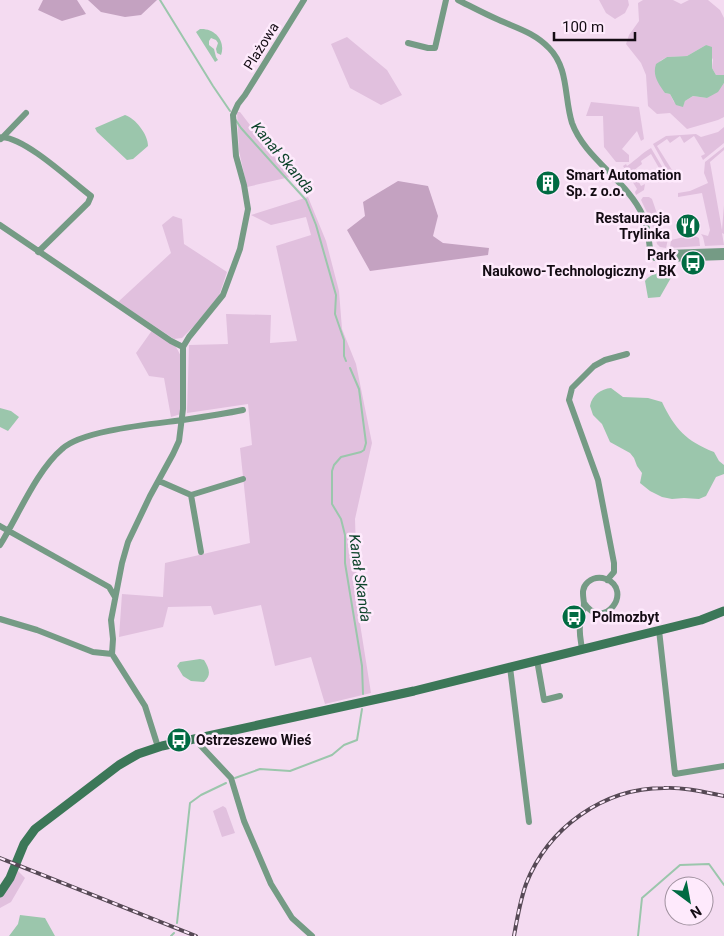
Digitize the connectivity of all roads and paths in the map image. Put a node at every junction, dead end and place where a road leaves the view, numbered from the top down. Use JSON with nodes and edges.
{"nodes":[{"id":1,"x":304,"y":0,"type":"edge"},
{"id":2,"x":446,"y":0,"type":"edge"},
{"id":3,"x":458,"y":0,"type":"edge"},
{"id":4,"x":408,"y":43,"type":"dead end"},
{"id":5,"x":26,"y":113,"type":"dead end"},
{"id":6,"x":1,"y":138,"type":"edge"},
{"id":7,"x":0,"y":225,"type":"edge"},
{"id":8,"x":724,"y":251,"type":"edge"},
{"id":9,"x":38,"y":252,"type":"junction"},
{"id":10,"x":652,"y":257,"type":"junction"},
{"id":11,"x":724,"y":257,"type":"edge"},
{"id":12,"x":183,"y":347,"type":"junction"},
{"id":13,"x":627,"y":354,"type":"dead end"},
{"id":14,"x":243,"y":410,"type":"dead end"},
{"id":15,"x":182,"y":420,"type":"junction"},
{"id":16,"x":243,"y":479,"type":"dead end"},
{"id":17,"x":159,"y":481,"type":"junction"},
{"id":18,"x":190,"y":495,"type":"junction"},
{"id":19,"x":0,"y":526,"type":"edge"},
{"id":20,"x":9,"y":531,"type":"junction"},
{"id":21,"x":0,"y":545,"type":"edge"},
{"id":22,"x":201,"y":552,"type":"dead end"},
{"id":23,"x":608,"y":580,"type":"junction"},
{"id":24,"x":115,"y":597,"type":"junction"},
{"id":25,"x":584,"y":603,"type":"junction"},
{"id":26,"x":591,"y":611,"type":"junction"},
{"id":27,"x":724,"y":611,"type":"edge"},
{"id":28,"x":581,"y":618,"type":"junction"},
{"id":29,"x":0,"y":619,"type":"edge"},
{"id":30,"x":659,"y":630,"type":"junction"},
{"id":31,"x":582,"y":649,"type":"junction"},
{"id":32,"x":112,"y":654,"type":"junction"},
{"id":33,"x":537,"y":660,"type":"junction"},
{"id":34,"x":510,"y":667,"type":"junction"},
{"id":35,"x":560,"y":696,"type":"dead end"},
{"id":36,"x":198,"y":738,"type":"junction"},
{"id":37,"x":158,"y":747,"type":"junction"},
{"id":38,"x":724,"y":766,"type":"edge"},
{"id":39,"x":529,"y":822,"type":"dead end"},
{"id":40,"x":0,"y":893,"type":"edge"},
{"id":41,"x":312,"y":936,"type":"edge"}],
"edges":[{"from":1,"to":12,"type":"street","name":"Plażowa"},
{"from":2,"to":4,"type":"street"},
{"from":3,"to":10,"type":"street"},
{"from":5,"to":6,"type":"street"},
{"from":6,"to":9,"type":"street"},
{"from":7,"to":9,"type":"street"},
{"from":8,"to":10,"type":"street"},
{"from":9,"to":12,"type":"street"},
{"from":10,"to":11,"type":"street"},
{"from":12,"to":15,"type":"street"},
{"from":13,"to":23,"type":"street"},
{"from":14,"to":15,"type":"street"},
{"from":15,"to":17,"type":"street"},
{"from":15,"to":20,"type":"street"},
{"from":16,"to":18,"type":"street"},
{"from":17,"to":18,"type":"street"},
{"from":17,"to":24,"type":"street"},
{"from":18,"to":22,"type":"street"},
{"from":19,"to":20,"type":"street"},
{"from":20,"to":21,"type":"street"},
{"from":20,"to":24,"type":"street"},
{"from":23,"to":25,"type":"street"},
{"from":23,"to":26,"type":"street"},
{"from":24,"to":32,"type":"street"},
{"from":25,"to":26,"type":"street"},
{"from":25,"to":28,"type":"street"},
{"from":26,"to":28,"type":"street"},
{"from":27,"to":30,"type":"street"},
{"from":28,"to":31,"type":"street"},
{"from":29,"to":32,"type":"street"},
{"from":30,"to":31,"type":"street"},
{"from":30,"to":38,"type":"street"},
{"from":31,"to":33,"type":"street"},
{"from":32,"to":37,"type":"street"},
{"from":33,"to":34,"type":"street"},
{"from":33,"to":35,"type":"street"},
{"from":34,"to":36,"type":"street"},
{"from":34,"to":39,"type":"street"},
{"from":36,"to":37,"type":"street"},
{"from":36,"to":41,"type":"street"},
{"from":37,"to":40,"type":"street"}]}
